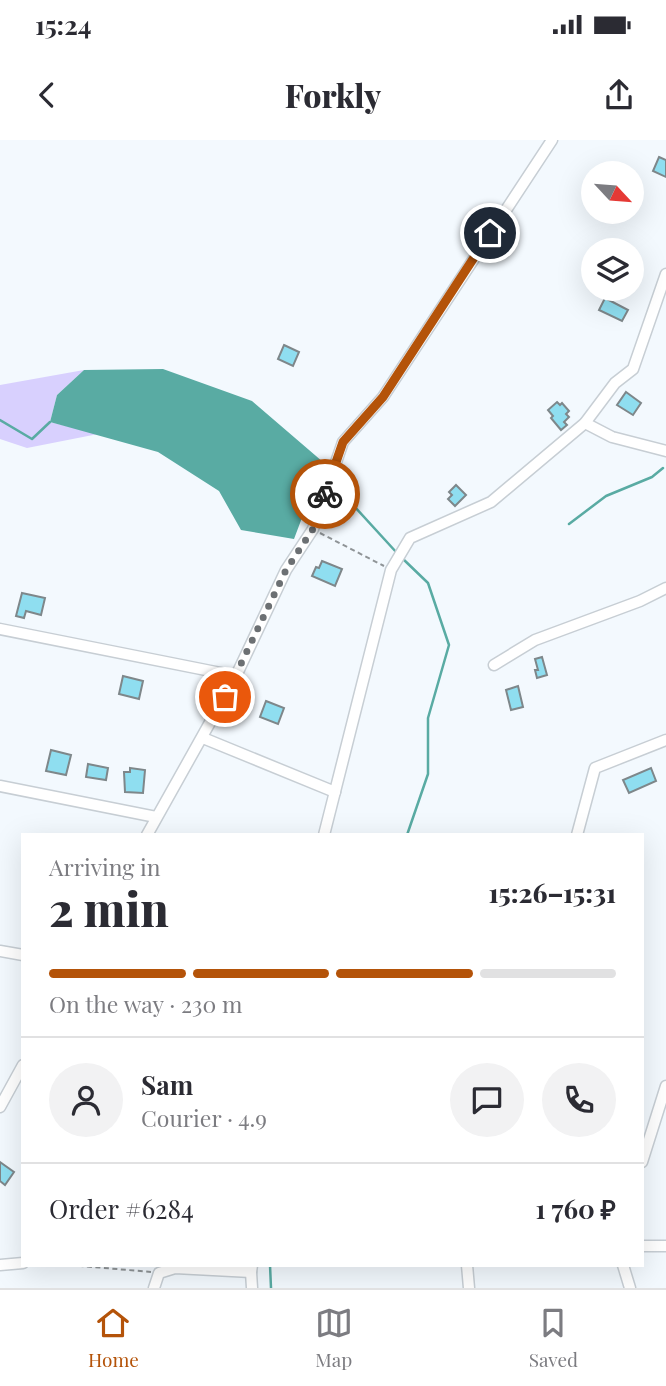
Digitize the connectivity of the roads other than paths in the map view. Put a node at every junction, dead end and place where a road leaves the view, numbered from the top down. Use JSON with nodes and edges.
{"nodes":[{"id":1,"x":552,"y":140,"type":"edge"},
{"id":2,"x":666,"y":274,"type":"edge"},
{"id":3,"x":585,"y":423,"type":"junction"},
{"id":4,"x":666,"y":451,"type":"edge"},
{"id":5,"x":666,"y":588,"type":"edge"},
{"id":6,"x":0,"y":629,"type":"edge"},
{"id":7,"x":494,"y":665,"type":"dead end"},
{"id":8,"x":236,"y":676,"type":"junction"},
{"id":9,"x":203,"y":738,"type":"junction"},
{"id":10,"x":666,"y":740,"type":"edge"},
{"id":11,"x":0,"y":786,"type":"edge"},
{"id":12,"x":335,"y":792,"type":"junction"},
{"id":13,"x":156,"y":817,"type":"junction"},
{"id":14,"x":148,"y":833,"type":"edge"},
{"id":15,"x":325,"y":833,"type":"edge"},
{"id":16,"x":578,"y":833,"type":"edge"},
{"id":17,"x":0,"y":951,"type":"edge"},
{"id":18,"x":21,"y":955,"type":"edge"},
{"id":19,"x":21,"y":1070,"type":"edge"},
{"id":20,"x":666,"y":1086,"type":"edge"},
{"id":21,"x":1,"y":1105,"type":"edge"},
{"id":22,"x":644,"y":1156,"type":"edge"},
{"id":23,"x":644,"y":1246,"type":"edge"},
{"id":24,"x":666,"y":1246,"type":"edge"},
{"id":25,"x":21,"y":1263,"type":"edge"},
{"id":26,"x":0,"y":1265,"type":"edge"},
{"id":27,"x":467,"y":1267,"type":"edge"},
{"id":28,"x":623,"y":1267,"type":"edge"},
{"id":29,"x":251,"y":1269,"type":"edge"},
{"id":30,"x":154,"y":1288,"type":"edge"},
{"id":31,"x":252,"y":1288,"type":"edge"},
{"id":32,"x":469,"y":1288,"type":"edge"},
{"id":33,"x":630,"y":1288,"type":"edge"}],
"edges":[{"from":1,"to":8,"type":"street"},
{"from":2,"to":3,"type":"street"},
{"from":3,"to":4,"type":"street"},
{"from":3,"to":12,"type":"street"},
{"from":5,"to":7,"type":"street"},
{"from":6,"to":8,"type":"street"},
{"from":8,"to":9,"type":"street"},
{"from":9,"to":12,"type":"street"},
{"from":9,"to":13,"type":"street"},
{"from":10,"to":16,"type":"street"},
{"from":11,"to":13,"type":"street"},
{"from":12,"to":15,"type":"street"},
{"from":13,"to":14,"type":"street"},
{"from":17,"to":18,"type":"street"},
{"from":19,"to":21,"type":"street"},
{"from":20,"to":22,"type":"street"},
{"from":23,"to":24,"type":"street"},
{"from":25,"to":26,"type":"street"},
{"from":27,"to":32,"type":"street"},
{"from":28,"to":33,"type":"street"},
{"from":29,"to":30,"type":"street"},
{"from":29,"to":31,"type":"street"}]}
